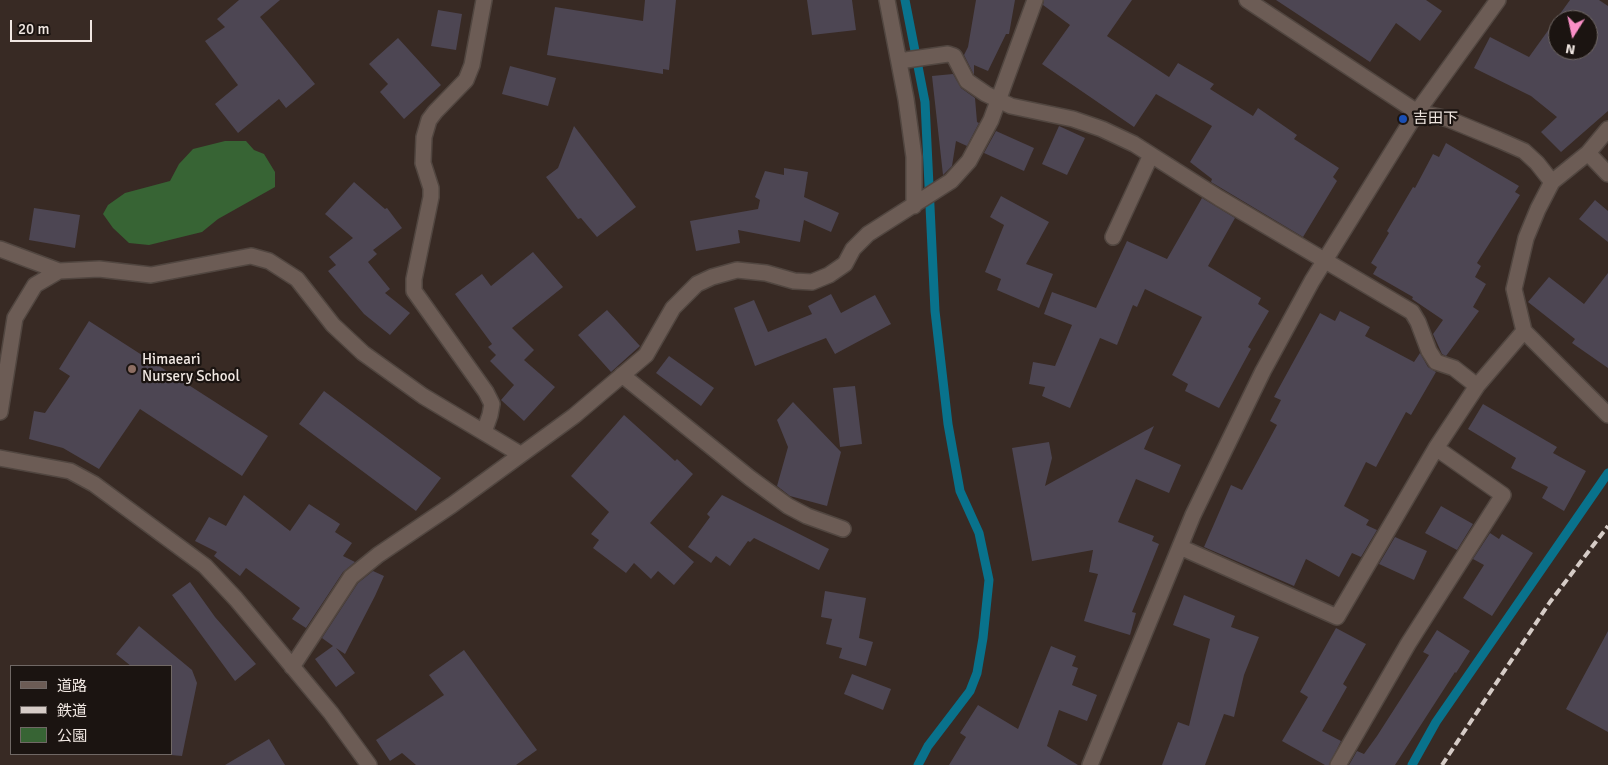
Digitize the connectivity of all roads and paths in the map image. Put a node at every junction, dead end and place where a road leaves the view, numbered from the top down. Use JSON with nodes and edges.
{"nodes":[{"id":1,"x":484,"y":0,"type":"edge"},
{"id":2,"x":887,"y":0,"type":"edge"},
{"id":3,"x":1036,"y":0,"type":"edge"},
{"id":4,"x":1247,"y":0,"type":"edge"},
{"id":5,"x":1498,"y":0,"type":"edge"},
{"id":6,"x":898,"y":61,"type":"junction"},
{"id":7,"x":999,"y":100,"type":"junction"},
{"id":8,"x":1417,"y":112,"type":"junction"},
{"id":9,"x":1608,"y":129,"type":"edge"},
{"id":10,"x":1588,"y":153,"type":"junction"},
{"id":11,"x":1151,"y":155,"type":"junction"},
{"id":12,"x":1608,"y":174,"type":"edge"},
{"id":13,"x":1552,"y":182,"type":"junction"},
{"id":14,"x":914,"y":206,"type":"junction"},
{"id":15,"x":1113,"y":238,"type":"dead end"},
{"id":16,"x":0,"y":250,"type":"edge"},
{"id":17,"x":1324,"y":262,"type":"junction"},
{"id":18,"x":59,"y":271,"type":"junction"},
{"id":19,"x":1524,"y":331,"type":"junction"},
{"id":20,"x":622,"y":375,"type":"junction"},
{"id":21,"x":1477,"y":386,"type":"junction"},
{"id":22,"x":0,"y":412,"type":"edge"},
{"id":23,"x":1608,"y":415,"type":"edge"},
{"id":24,"x":484,"y":432,"type":"junction"},
{"id":25,"x":1436,"y":448,"type":"junction"},
{"id":26,"x":520,"y":454,"type":"junction"},
{"id":27,"x":0,"y":458,"type":"edge"},
{"id":28,"x":843,"y":529,"type":"dead end"},
{"id":29,"x":1180,"y":547,"type":"junction"},
{"id":30,"x":292,"y":667,"type":"junction"},
{"id":31,"x":370,"y":765,"type":"edge"},
{"id":32,"x":1090,"y":765,"type":"edge"},
{"id":33,"x":1338,"y":765,"type":"edge"}],
"edges":[{"from":1,"to":24,"type":"street"},
{"from":2,"to":6,"type":"street"},
{"from":3,"to":7,"type":"street"},
{"from":4,"to":8,"type":"street"},
{"from":5,"to":8,"type":"street"},
{"from":6,"to":7,"type":"street"},
{"from":6,"to":14,"type":"street"},
{"from":7,"to":11,"type":"street"},
{"from":7,"to":14,"type":"street"},
{"from":8,"to":13,"type":"street"},
{"from":8,"to":17,"type":"street"},
{"from":9,"to":10,"type":"street"},
{"from":10,"to":12,"type":"street"},
{"from":10,"to":13,"type":"street"},
{"from":11,"to":15,"type":"street"},
{"from":11,"to":17,"type":"street"},
{"from":13,"to":19,"type":"street"},
{"from":14,"to":20,"type":"street"},
{"from":16,"to":18,"type":"street"},
{"from":17,"to":21,"type":"street"},
{"from":17,"to":29,"type":"street"},
{"from":18,"to":22,"type":"street"},
{"from":18,"to":24,"type":"street"},
{"from":19,"to":21,"type":"street"},
{"from":19,"to":23,"type":"street"},
{"from":20,"to":26,"type":"street"},
{"from":20,"to":28,"type":"street"},
{"from":21,"to":25,"type":"street"},
{"from":24,"to":26,"type":"street"},
{"from":25,"to":29,"type":"street"},
{"from":25,"to":33,"type":"street"},
{"from":26,"to":30,"type":"street"},
{"from":27,"to":30,"type":"street"},
{"from":29,"to":32,"type":"street"},
{"from":30,"to":31,"type":"street"}]}
